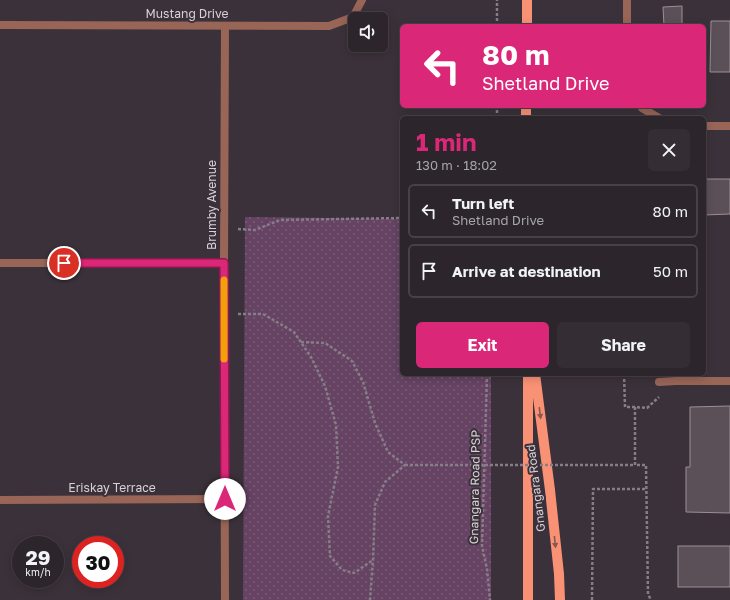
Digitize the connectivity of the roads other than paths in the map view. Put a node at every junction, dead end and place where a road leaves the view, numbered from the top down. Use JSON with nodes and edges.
{"nodes":[{"id":1,"x":362,"y":0,"type":"edge"},
{"id":2,"x":526,"y":0,"type":"edge"},
{"id":3,"x":627,"y":0,"type":"edge"},
{"id":4,"x":526,"y":24,"type":"edge"},
{"id":5,"x":627,"y":24,"type":"edge"},
{"id":6,"x":0,"y":26,"type":"edge"},
{"id":7,"x":225,"y":26,"type":"junction"},
{"id":8,"x":642,"y":108,"type":"edge"},
{"id":9,"x":656,"y":116,"type":"edge"},
{"id":10,"x":706,"y":126,"type":"edge"},
{"id":11,"x":730,"y":126,"type":"edge"},
{"id":12,"x":0,"y":263,"type":"edge"},
{"id":13,"x":224,"y":263,"type":"junction"},
{"id":14,"x":528,"y":376,"type":"edge"},
{"id":15,"x":535,"y":376,"type":"edge"},
{"id":16,"x":730,"y":381,"type":"edge"},
{"id":17,"x":659,"y":382,"type":"dead end"},
{"id":18,"x":225,"y":499,"type":"junction"},
{"id":19,"x":0,"y":500,"type":"edge"},
{"id":20,"x":225,"y":600,"type":"edge"},
{"id":21,"x":528,"y":600,"type":"edge"},
{"id":22,"x":560,"y":600,"type":"edge"}],
"edges":[{"from":1,"to":7,"type":"street","name":"Mustang Drive"},
{"from":2,"to":4,"type":"main road"},
{"from":3,"to":5,"type":"street"},
{"from":6,"to":7,"type":"street","name":"Mustang Drive"},
{"from":7,"to":13,"type":"street","name":"Brumby Avenue"},
{"from":8,"to":9,"type":"street"},
{"from":10,"to":11,"type":"street"},
{"from":12,"to":13,"type":"street"},
{"from":13,"to":18,"type":"street","name":"Brumby Avenue"},
{"from":14,"to":21,"type":"main road","name":"Gnangara Road"},
{"from":15,"to":22,"type":"main road","name":"Gnangara Road","one_way":true},
{"from":16,"to":17,"type":"street"},
{"from":18,"to":19,"type":"street","name":"Eriskay Terrace"},
{"from":18,"to":20,"type":"street","name":"Brumby Avenue"}]}
